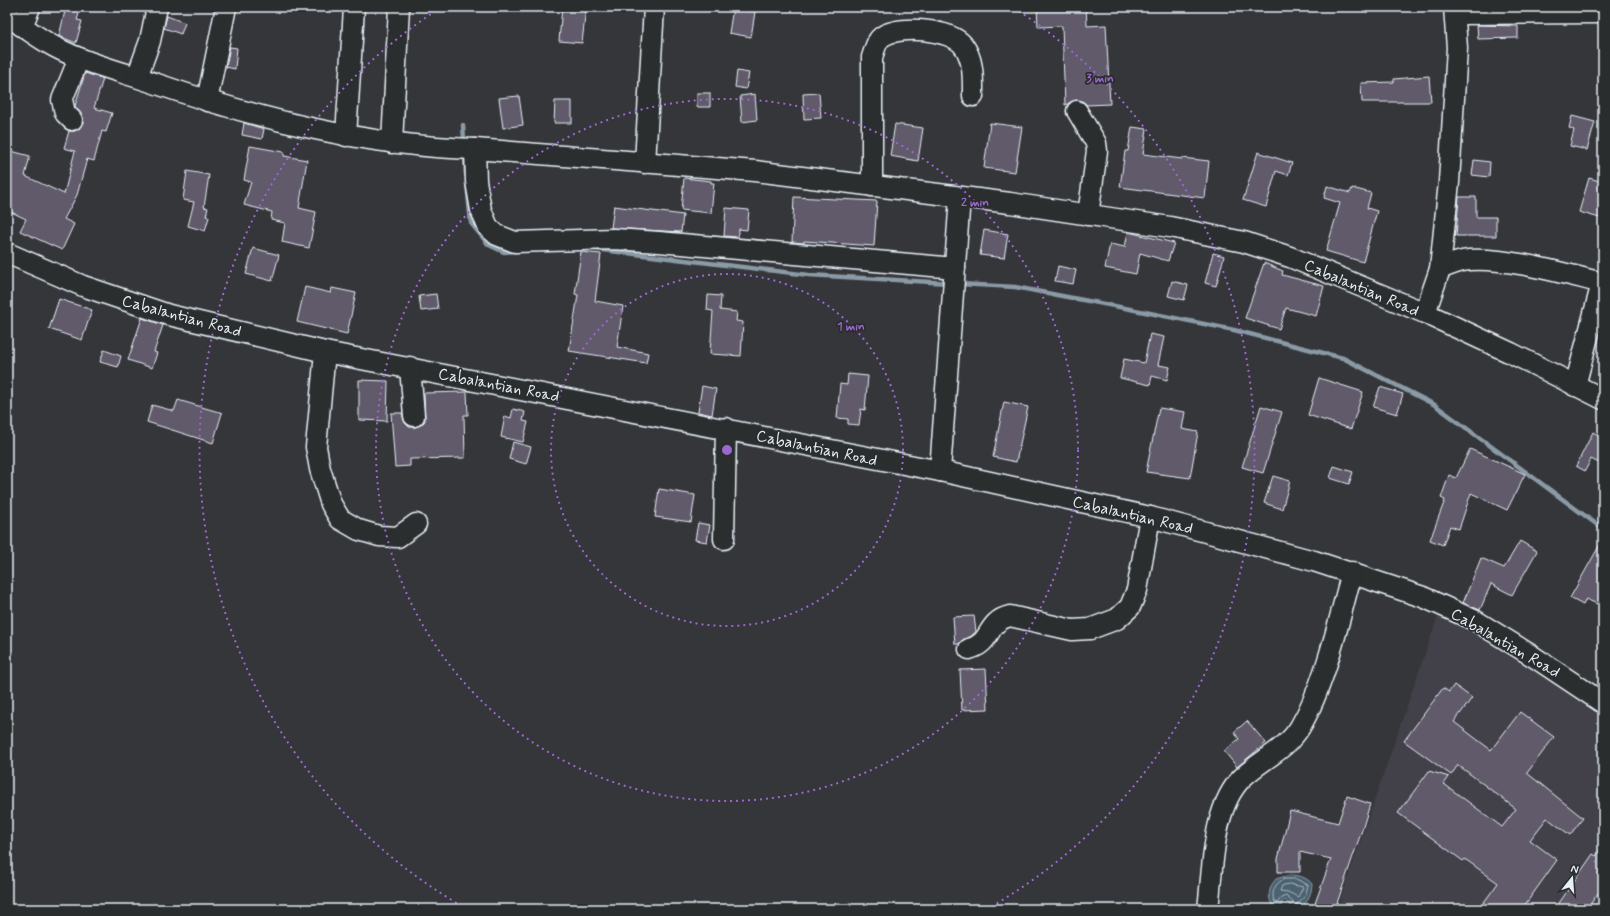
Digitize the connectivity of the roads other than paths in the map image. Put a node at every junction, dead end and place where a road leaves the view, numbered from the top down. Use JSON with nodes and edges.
{"nodes":[{"id":1,"x":30,"y":7,"type":"edge"},
{"id":2,"x":157,"y":7,"type":"edge"},
{"id":3,"x":226,"y":7,"type":"edge"},
{"id":4,"x":399,"y":7,"type":"edge"},
{"id":5,"x":654,"y":7,"type":"edge"},
{"id":6,"x":354,"y":8,"type":"dead end"},
{"id":7,"x":1455,"y":11,"type":"edge"},
{"id":8,"x":1603,"y":13,"type":"edge"},
{"id":9,"x":15,"y":21,"type":"edge"},
{"id":10,"x":79,"y":58,"type":"junction"},
{"id":11,"x":137,"y":77,"type":"junction"},
{"id":12,"x":973,"y":96,"type":"dead end"},
{"id":13,"x":207,"y":101,"type":"junction"},
{"id":14,"x":1077,"y":111,"type":"dead end"},
{"id":15,"x":72,"y":120,"type":"dead end"},
{"id":16,"x":346,"y":136,"type":"junction"},
{"id":17,"x":392,"y":143,"type":"junction"},
{"id":18,"x":474,"y":149,"type":"junction"},
{"id":19,"x":645,"y":163,"type":"junction"},
{"id":20,"x":872,"y":186,"type":"junction"},
{"id":21,"x":960,"y":197,"type":"junction"},
{"id":22,"x":1088,"y":215,"type":"junction"},
{"id":23,"x":7,"y":253,"type":"edge"},
{"id":24,"x":1440,"y":269,"type":"junction"},
{"id":25,"x":955,"y":272,"type":"junction"},
{"id":26,"x":1603,"y":283,"type":"edge"},
{"id":27,"x":1425,"y":313,"type":"junction"},
{"id":28,"x":325,"y":352,"type":"junction"},
{"id":29,"x":410,"y":367,"type":"junction"},
{"id":30,"x":1574,"y":386,"type":"junction"},
{"id":31,"x":1603,"y":399,"type":"edge"},
{"id":32,"x":414,"y":416,"type":"dead end"},
{"id":33,"x":726,"y":428,"type":"junction"},
{"id":34,"x":940,"y":471,"type":"junction"},
{"id":35,"x":1150,"y":517,"type":"junction"},
{"id":36,"x":416,"y":524,"type":"dead end"},
{"id":37,"x":724,"y":539,"type":"dead end"},
{"id":38,"x":1352,"y":572,"type":"junction"},
{"id":39,"x":969,"y":649,"type":"dead end"},
{"id":40,"x":1603,"y":702,"type":"edge"},
{"id":41,"x":1208,"y":909,"type":"edge"}],
"edges":[{"from":1,"to":9,"type":"street"},
{"from":2,"to":11,"type":"street"},
{"from":3,"to":13,"type":"street"},
{"from":4,"to":17,"type":"street"},
{"from":5,"to":19,"type":"street"},
{"from":6,"to":16,"type":"street"},
{"from":7,"to":8,"type":"street"},
{"from":7,"to":24,"type":"street"},
{"from":9,"to":10,"type":"street","name":"Cabalantian Road"},
{"from":10,"to":11,"type":"street","name":"Cabalantian Road"},
{"from":10,"to":15,"type":"street"},
{"from":11,"to":13,"type":"street","name":"Cabalantian Road"},
{"from":12,"to":20,"type":"street"},
{"from":13,"to":16,"type":"street","name":"Cabalantian Road"},
{"from":14,"to":22,"type":"street"},
{"from":16,"to":17,"type":"street","name":"Cabalantian Road"},
{"from":17,"to":18,"type":"street","name":"Cabalantian Road"},
{"from":18,"to":19,"type":"street","name":"Cabalantian Road"},
{"from":18,"to":25,"type":"street"},
{"from":19,"to":20,"type":"street","name":"Cabalantian Road"},
{"from":20,"to":21,"type":"street","name":"Cabalantian Road"},
{"from":21,"to":22,"type":"street","name":"Cabalantian Road"},
{"from":21,"to":25,"type":"street"},
{"from":22,"to":27,"type":"street","name":"Cabalantian Road"},
{"from":23,"to":28,"type":"street","name":"Cabalantian Road"},
{"from":24,"to":26,"type":"street"},
{"from":24,"to":27,"type":"street"},
{"from":25,"to":34,"type":"street"},
{"from":26,"to":30,"type":"street"},
{"from":27,"to":30,"type":"street","name":"Cabalantian Road"},
{"from":28,"to":29,"type":"street","name":"Cabalantian Road"},
{"from":28,"to":36,"type":"street"},
{"from":29,"to":32,"type":"street"},
{"from":29,"to":33,"type":"street","name":"Cabalantian Road"},
{"from":30,"to":31,"type":"street","name":"Cabalantian Road"},
{"from":33,"to":34,"type":"street","name":"Cabalantian Road"},
{"from":33,"to":37,"type":"street"},
{"from":34,"to":35,"type":"street","name":"Cabalantian Road"},
{"from":35,"to":38,"type":"street","name":"Cabalantian Road"},
{"from":35,"to":39,"type":"street"},
{"from":38,"to":40,"type":"street","name":"Cabalantian Road"},
{"from":38,"to":41,"type":"street"}]}
